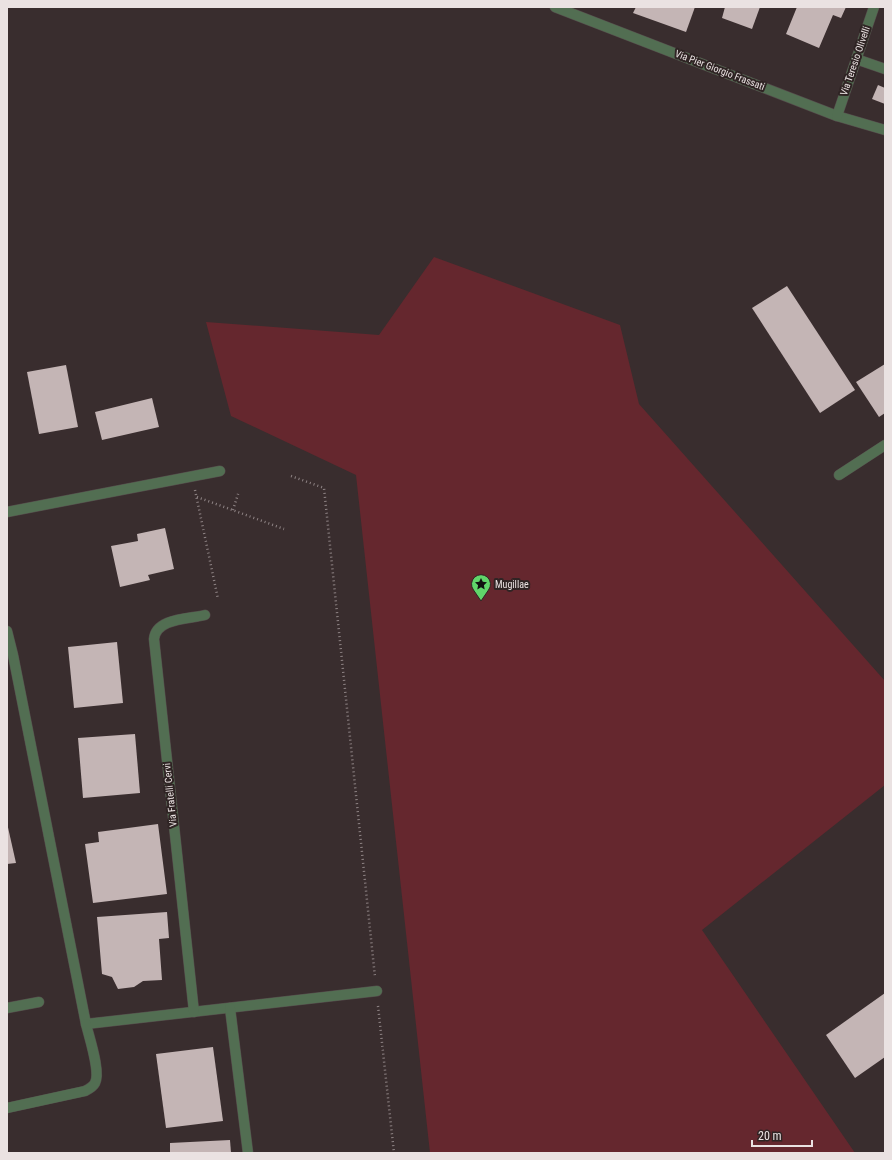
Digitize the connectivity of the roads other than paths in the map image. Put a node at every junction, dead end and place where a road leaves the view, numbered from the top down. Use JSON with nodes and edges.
{"nodes":[{"id":1,"x":555,"y":7,"type":"edge"},
{"id":2,"x":874,"y":7,"type":"edge"},
{"id":3,"x":856,"y":59,"type":"junction"},
{"id":4,"x":885,"y":69,"type":"edge"},
{"id":5,"x":837,"y":116,"type":"junction"},
{"id":6,"x":885,"y":130,"type":"edge"},
{"id":7,"x":885,"y":445,"type":"edge"},
{"id":8,"x":220,"y":472,"type":"dead end"},
{"id":9,"x":839,"y":475,"type":"dead end"},
{"id":10,"x":7,"y":512,"type":"edge"},
{"id":11,"x":205,"y":615,"type":"dead end"},
{"id":12,"x":7,"y":631,"type":"edge"},
{"id":13,"x":377,"y":991,"type":"road end"},
{"id":14,"x":39,"y":1002,"type":"dead end"},
{"id":15,"x":7,"y":1008,"type":"edge"},
{"id":16,"x":230,"y":1008,"type":"junction"},
{"id":17,"x":194,"y":1012,"type":"junction"},
{"id":18,"x":86,"y":1024,"type":"junction"},
{"id":19,"x":7,"y":1108,"type":"edge"},
{"id":20,"x":248,"y":1153,"type":"edge"}],
"edges":[{"from":1,"to":5,"type":"street","name":"Via Pier Giorgio Frassati"},
{"from":2,"to":3,"type":"street","name":"Via Teresio Olivelli"},
{"from":3,"to":4,"type":"street"},
{"from":3,"to":5,"type":"street","name":"Via Teresio Olivelli"},
{"from":5,"to":6,"type":"street","name":"Via Pier Giorgio Frassati"},
{"from":7,"to":9,"type":"street"},
{"from":8,"to":10,"type":"street"},
{"from":11,"to":17,"type":"street","name":"Via Fratelli Cervi"},
{"from":12,"to":18,"type":"street"},
{"from":13,"to":16,"type":"street"},
{"from":14,"to":15,"type":"street"},
{"from":16,"to":17,"type":"street"},
{"from":16,"to":20,"type":"street"},
{"from":17,"to":18,"type":"street"},
{"from":18,"to":19,"type":"street"}]}
